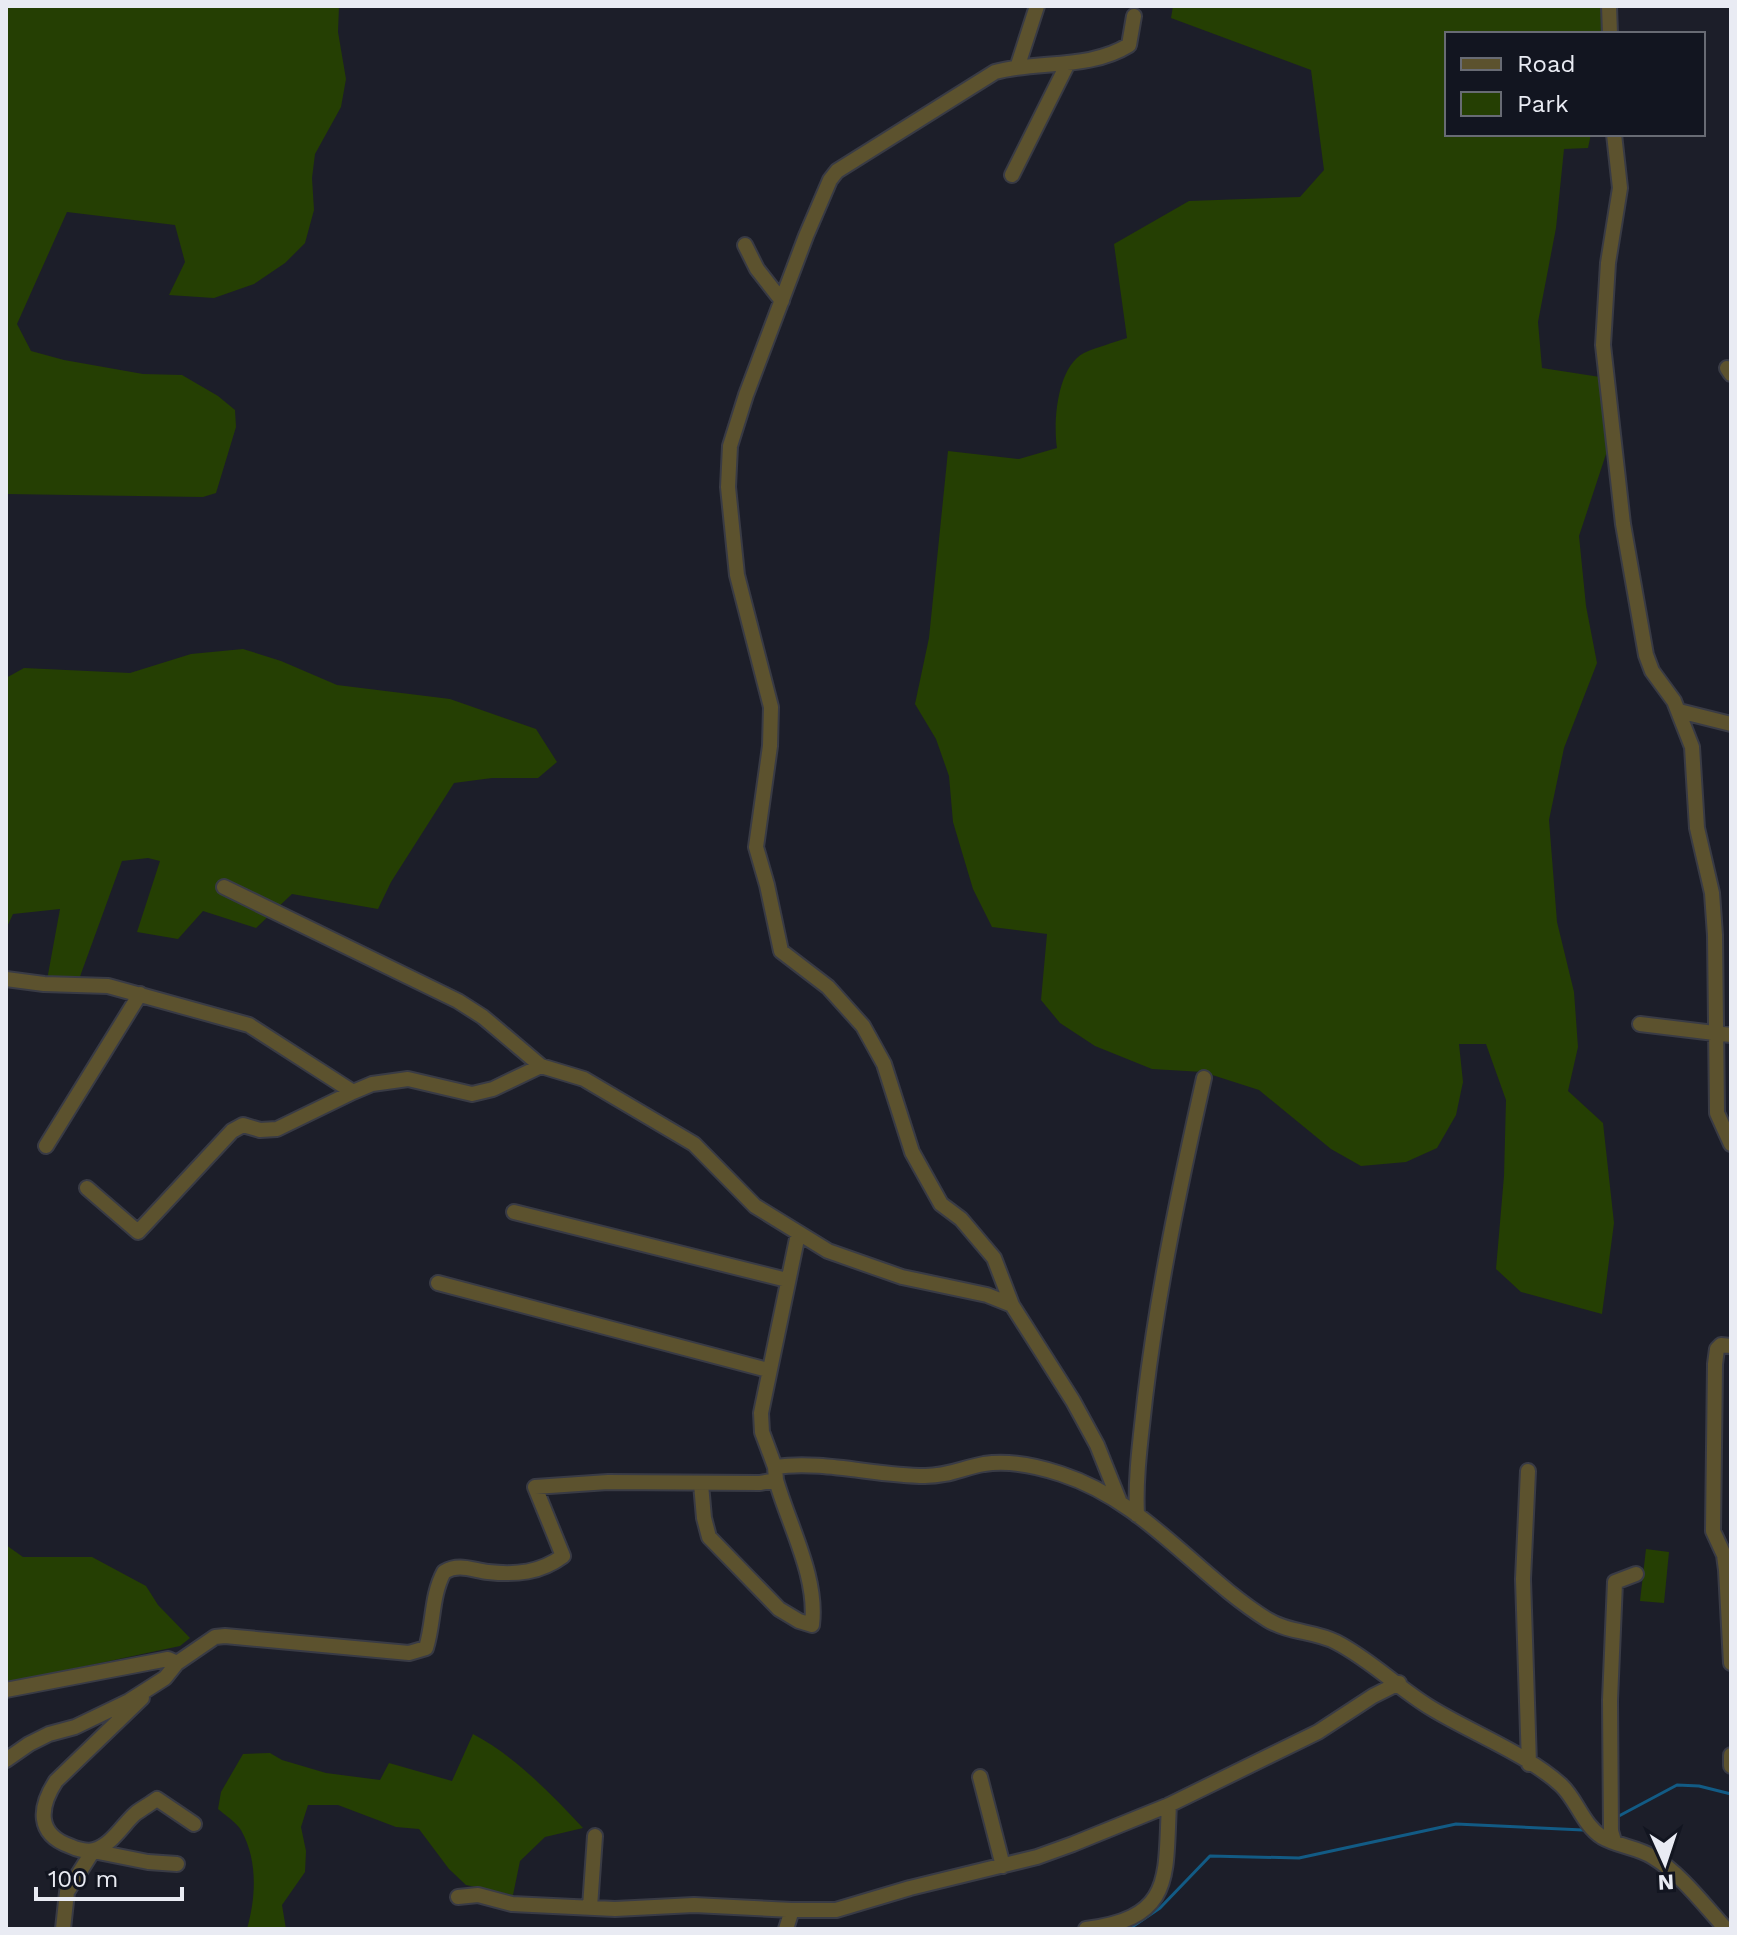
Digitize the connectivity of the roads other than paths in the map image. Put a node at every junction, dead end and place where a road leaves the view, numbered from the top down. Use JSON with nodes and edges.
{"nodes":[{"id":1,"x":1037,"y":6,"type":"edge"},
{"id":2,"x":1609,"y":6,"type":"edge"},
{"id":3,"x":1134,"y":16,"type":"dead end"},
{"id":4,"x":1610,"y":32,"type":"edge"},
{"id":5,"x":1068,"y":63,"type":"junction"},
{"id":6,"x":1018,"y":65,"type":"junction"},
{"id":7,"x":1614,"y":136,"type":"edge"},
{"id":8,"x":1012,"y":175,"type":"dead end"},
{"id":9,"x":745,"y":245,"type":"dead end"},
{"id":10,"x":782,"y":301,"type":"junction"},
{"id":11,"x":1679,"y":711,"type":"junction"},
{"id":12,"x":1731,"y":724,"type":"edge"},
{"id":13,"x":224,"y":887,"type":"dead end"},
{"id":14,"x":6,"y":979,"type":"edge"},
{"id":15,"x":140,"y":994,"type":"junction"},
{"id":16,"x":1640,"y":1024,"type":"dead end"},
{"id":17,"x":1724,"y":1034,"type":"edge"},
{"id":18,"x":541,"y":1066,"type":"junction"},
{"id":19,"x":1204,"y":1078,"type":"dead end"},
{"id":20,"x":353,"y":1092,"type":"junction"},
{"id":21,"x":1731,"y":1144,"type":"edge"},
{"id":22,"x":46,"y":1146,"type":"dead end"},
{"id":23,"x":87,"y":1188,"type":"dead end"},
{"id":24,"x":514,"y":1212,"type":"dead end"},
{"id":25,"x":798,"y":1234,"type":"junction"},
{"id":26,"x":787,"y":1280,"type":"junction"},
{"id":27,"x":438,"y":1283,"type":"dead end"},
{"id":28,"x":1012,"y":1305,"type":"junction"},
{"id":29,"x":1731,"y":1346,"type":"edge"},
{"id":30,"x":768,"y":1370,"type":"junction"},
{"id":31,"x":1528,"y":1471,"type":"dead end"},
{"id":32,"x":775,"y":1474,"type":"junction"},
{"id":33,"x":701,"y":1484,"type":"junction"},
{"id":34,"x":1119,"y":1500,"type":"junction"},
{"id":35,"x":1137,"y":1515,"type":"junction"},
{"id":36,"x":1636,"y":1574,"type":"dead end"},
{"id":37,"x":177,"y":1663,"type":"junction"},
{"id":38,"x":1731,"y":1663,"type":"edge"},
{"id":39,"x":1399,"y":1683,"type":"junction"},
{"id":40,"x":150,"y":1689,"type":"junction"},
{"id":41,"x":6,"y":1690,"type":"edge"},
{"id":42,"x":1731,"y":1755,"type":"edge"},
{"id":43,"x":6,"y":1760,"type":"edge"},
{"id":44,"x":1529,"y":1764,"type":"junction"},
{"id":45,"x":1731,"y":1766,"type":"edge"},
{"id":46,"x":980,"y":1777,"type":"dead end"},
{"id":47,"x":1169,"y":1805,"type":"junction"},
{"id":48,"x":194,"y":1824,"type":"dead end"},
{"id":49,"x":595,"y":1836,"type":"dead end"},
{"id":50,"x":1613,"y":1836,"type":"junction"},
{"id":51,"x":93,"y":1851,"type":"junction"},
{"id":52,"x":177,"y":1864,"type":"dead end"},
{"id":53,"x":1003,"y":1866,"type":"junction"},
{"id":54,"x":458,"y":1897,"type":"dead end"},
{"id":55,"x":590,"y":1907,"type":"junction"},
{"id":56,"x":792,"y":1910,"type":"junction"},
{"id":57,"x":63,"y":1929,"type":"edge"},
{"id":58,"x":786,"y":1929,"type":"edge"},
{"id":59,"x":1086,"y":1929,"type":"edge"},
{"id":60,"x":1726,"y":1929,"type":"edge"}],
"edges":[{"from":1,"to":6,"type":"street"},
{"from":2,"to":4,"type":"street"},
{"from":3,"to":5,"type":"street"},
{"from":5,"to":6,"type":"street"},
{"from":5,"to":8,"type":"street"},
{"from":6,"to":10,"type":"street"},
{"from":7,"to":11,"type":"street"},
{"from":9,"to":10,"type":"street"},
{"from":10,"to":28,"type":"street"},
{"from":11,"to":12,"type":"street"},
{"from":11,"to":17,"type":"street"},
{"from":13,"to":18,"type":"street"},
{"from":14,"to":15,"type":"street"},
{"from":15,"to":20,"type":"street"},
{"from":15,"to":22,"type":"street"},
{"from":16,"to":17,"type":"street"},
{"from":17,"to":21,"type":"street"},
{"from":18,"to":20,"type":"street"},
{"from":18,"to":25,"type":"street"},
{"from":19,"to":35,"type":"street"},
{"from":20,"to":23,"type":"street"},
{"from":24,"to":26,"type":"street"},
{"from":25,"to":26,"type":"street"},
{"from":25,"to":28,"type":"street"},
{"from":26,"to":30,"type":"street"},
{"from":27,"to":30,"type":"street"},
{"from":28,"to":34,"type":"street"},
{"from":29,"to":38,"type":"street"},
{"from":30,"to":32,"type":"street"},
{"from":31,"to":44,"type":"street"},
{"from":32,"to":33,"type":"street"},
{"from":32,"to":33,"type":"street"},
{"from":32,"to":34,"type":"street"},
{"from":33,"to":37,"type":"street"},
{"from":34,"to":35,"type":"street"},
{"from":35,"to":39,"type":"street"},
{"from":36,"to":50,"type":"street"},
{"from":37,"to":40,"type":"street"},
{"from":37,"to":41,"type":"street"},
{"from":39,"to":44,"type":"street"},
{"from":39,"to":47,"type":"street"},
{"from":40,"to":43,"type":"street"},
{"from":40,"to":51,"type":"street"},
{"from":42,"to":45,"type":"street"},
{"from":44,"to":50,"type":"street"},
{"from":46,"to":53,"type":"street"},
{"from":47,"to":53,"type":"street"},
{"from":47,"to":59,"type":"street"},
{"from":48,"to":51,"type":"street"},
{"from":49,"to":55,"type":"street"},
{"from":50,"to":60,"type":"street"},
{"from":51,"to":52,"type":"street"},
{"from":51,"to":57,"type":"street"},
{"from":53,"to":56,"type":"street"},
{"from":54,"to":55,"type":"street"},
{"from":55,"to":56,"type":"street"},
{"from":56,"to":58,"type":"street"}]}
